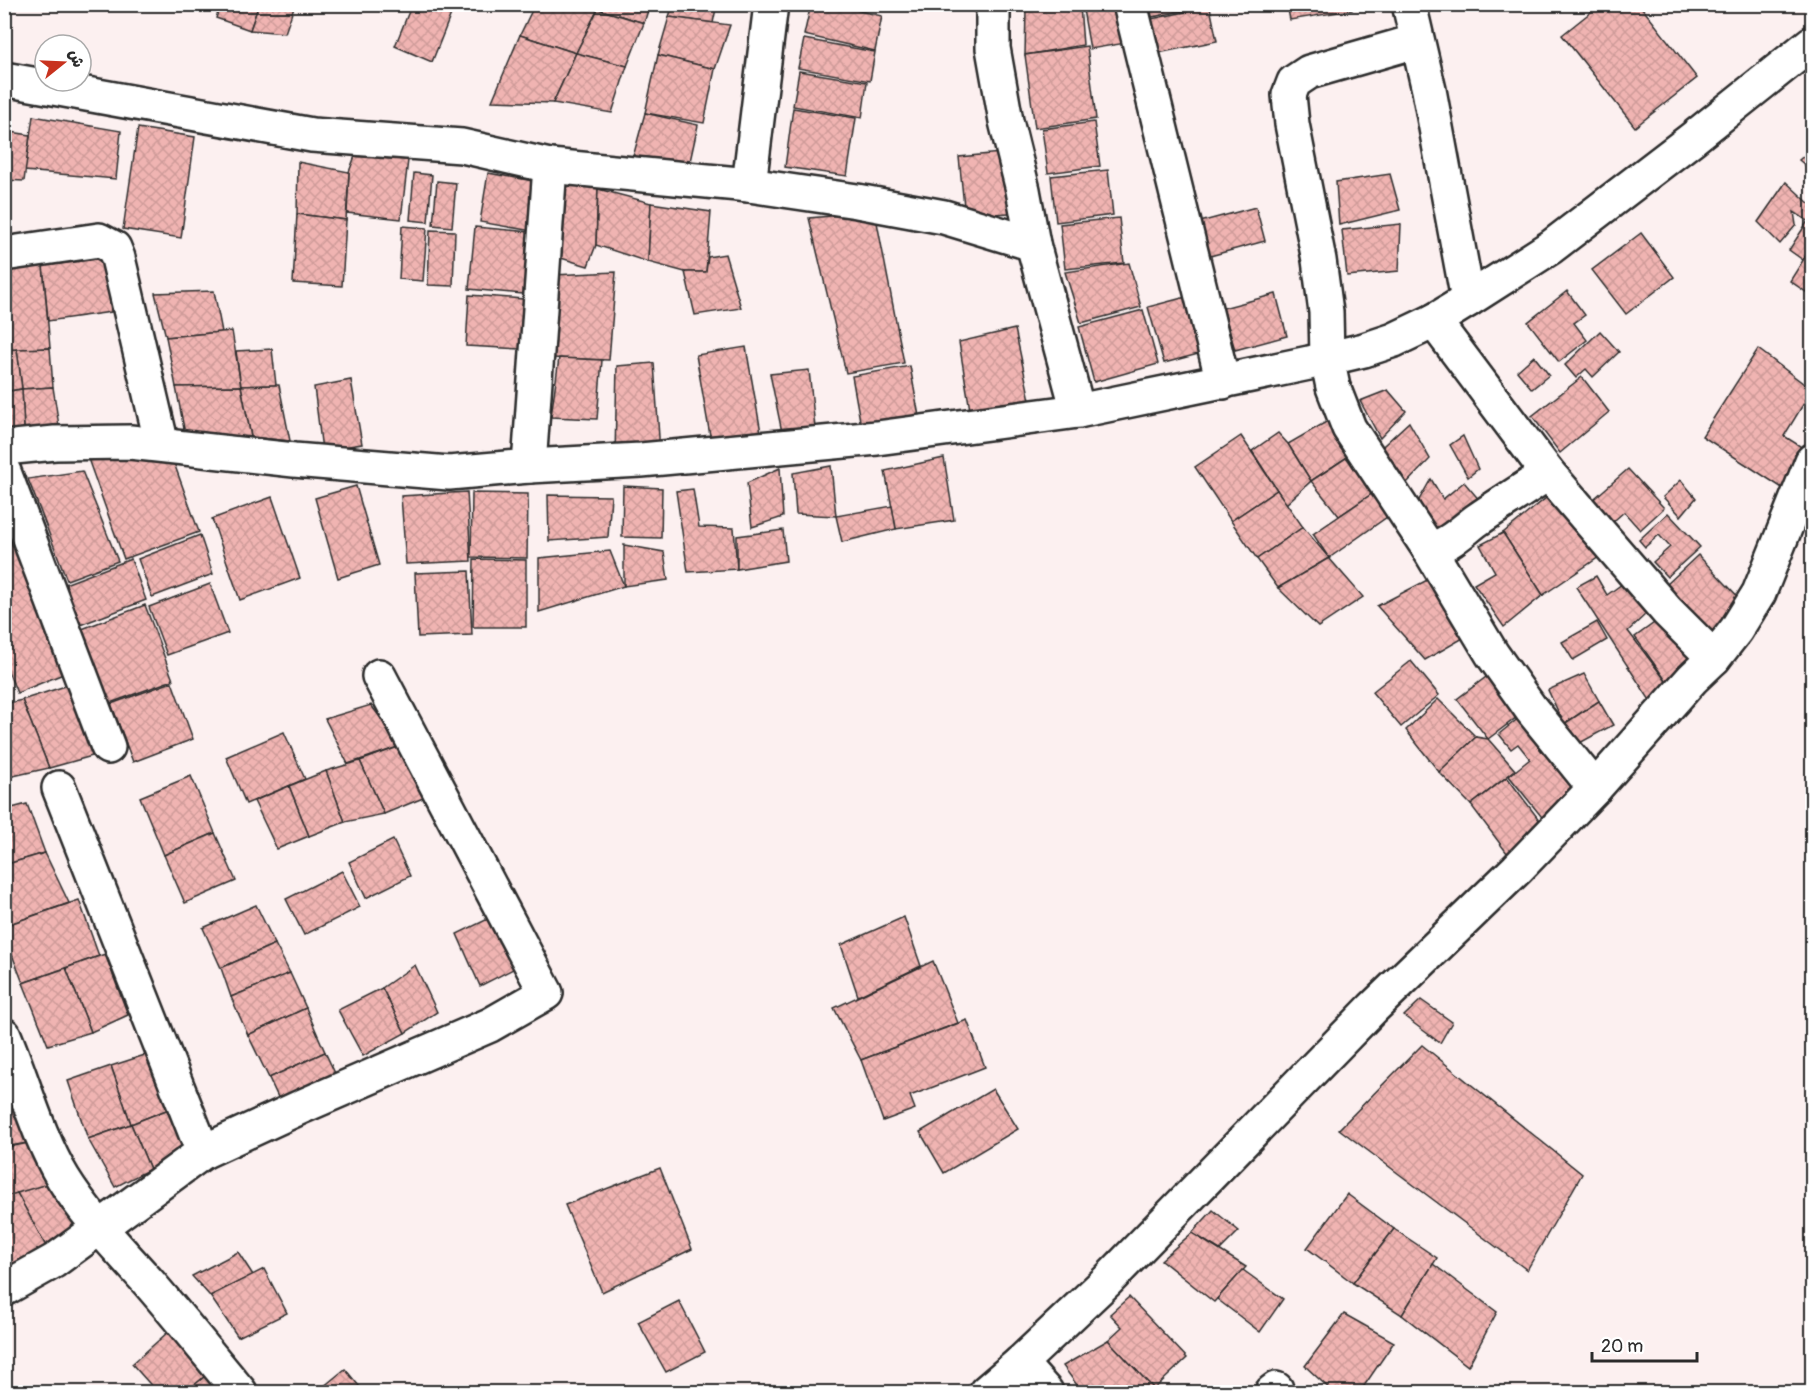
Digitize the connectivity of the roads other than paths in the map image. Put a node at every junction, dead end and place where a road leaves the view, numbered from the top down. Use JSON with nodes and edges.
{"nodes":[{"id":1,"x":771,"y":4,"type":"edge"},
{"id":2,"x":993,"y":4,"type":"edge"},
{"id":3,"x":1130,"y":4,"type":"edge"},
{"id":4,"x":1409,"y":4,"type":"edge"},
{"id":5,"x":1418,"y":41,"type":"junction"},
{"id":6,"x":1812,"y":43,"type":"edge"},
{"id":7,"x":4,"y":79,"type":"edge"},
{"id":8,"x":550,"y":166,"type":"junction"},
{"id":9,"x":749,"y":185,"type":"junction"},
{"id":10,"x":1033,"y":244,"type":"junction"},
{"id":11,"x":4,"y":254,"type":"edge"},
{"id":12,"x":1468,"y":300,"type":"junction"},
{"id":13,"x":1434,"y":321,"type":"junction"},
{"id":14,"x":1327,"y":358,"type":"junction"},
{"id":15,"x":1223,"y":382,"type":"junction"},
{"id":16,"x":1078,"y":411,"type":"junction"},
{"id":17,"x":162,"y":445,"type":"junction"},
{"id":18,"x":4,"y":448,"type":"edge"},
{"id":19,"x":1812,"y":461,"type":"edge"},
{"id":20,"x":529,"y":466,"type":"junction"},
{"id":21,"x":4,"y":472,"type":"edge"},
{"id":22,"x":1548,"y":473,"type":"junction"},
{"id":23,"x":1429,"y":549,"type":"junction"},
{"id":24,"x":1714,"y":658,"type":"junction"},
{"id":25,"x":379,"y":676,"type":"dead end"},
{"id":26,"x":108,"y":747,"type":"dead end"},
{"id":27,"x":59,"y":788,"type":"dead end"},
{"id":28,"x":1595,"y":788,"type":"junction"},
{"id":29,"x":4,"y":1035,"type":"edge"},
{"id":30,"x":203,"y":1152,"type":"junction"},
{"id":31,"x":100,"y":1228,"type":"junction"},
{"id":32,"x":4,"y":1289,"type":"edge"},
{"id":33,"x":1020,"y":1363,"type":"junction"},
{"id":34,"x":240,"y":1392,"type":"edge"},
{"id":35,"x":986,"y":1392,"type":"edge"},
{"id":36,"x":1046,"y":1392,"type":"edge"}],
"edges":[{"from":1,"to":9,"type":"street"},
{"from":2,"to":10,"type":"street"},
{"from":3,"to":15,"type":"street"},
{"from":4,"to":5,"type":"street"},
{"from":5,"to":12,"type":"street"},
{"from":5,"to":14,"type":"street"},
{"from":6,"to":12,"type":"street"},
{"from":7,"to":8,"type":"street"},
{"from":8,"to":9,"type":"street"},
{"from":8,"to":20,"type":"street"},
{"from":9,"to":10,"type":"street"},
{"from":10,"to":16,"type":"street"},
{"from":11,"to":17,"type":"street"},
{"from":12,"to":13,"type":"street"},
{"from":13,"to":14,"type":"street"},
{"from":13,"to":22,"type":"street"},
{"from":14,"to":15,"type":"street"},
{"from":14,"to":23,"type":"street"},
{"from":15,"to":16,"type":"street"},
{"from":16,"to":20,"type":"street"},
{"from":17,"to":18,"type":"street"},
{"from":17,"to":20,"type":"street"},
{"from":19,"to":24,"type":"street"},
{"from":21,"to":26,"type":"street"},
{"from":22,"to":23,"type":"street"},
{"from":22,"to":24,"type":"street"},
{"from":23,"to":28,"type":"street"},
{"from":24,"to":28,"type":"street"},
{"from":25,"to":30,"type":"street"},
{"from":27,"to":30,"type":"street"},
{"from":28,"to":33,"type":"street"},
{"from":29,"to":31,"type":"street"},
{"from":30,"to":31,"type":"street"},
{"from":31,"to":32,"type":"street"},
{"from":31,"to":34,"type":"street"},
{"from":33,"to":35,"type":"street"},
{"from":33,"to":36,"type":"street"}]}
